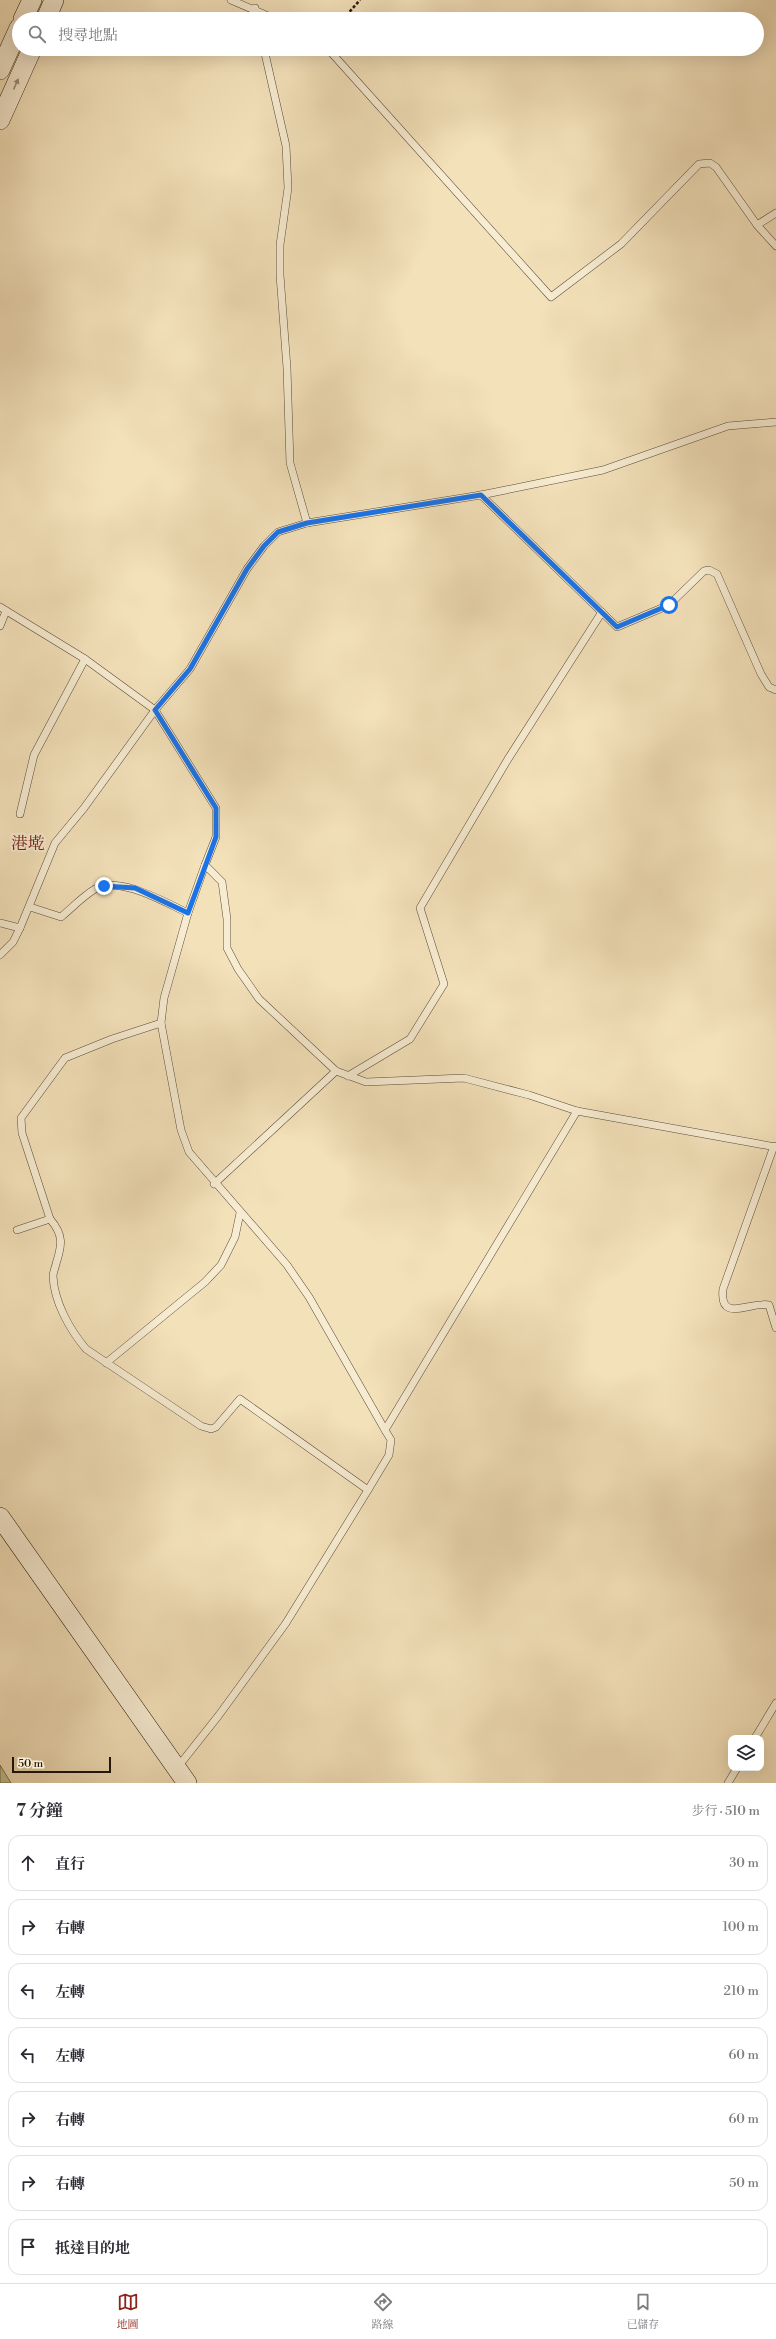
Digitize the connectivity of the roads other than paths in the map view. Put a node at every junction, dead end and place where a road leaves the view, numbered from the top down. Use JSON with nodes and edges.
{"nodes":[{"id":1,"x":32,"y":0,"type":"edge"},
{"id":2,"x":54,"y":0,"type":"edge"},
{"id":3,"x":231,"y":0,"type":"edge"},
{"id":4,"x":254,"y":8,"type":"junction"},
{"id":5,"x":26,"y":12,"type":"edge"},
{"id":6,"x":49,"y":12,"type":"edge"},
{"id":7,"x":255,"y":12,"type":"edge"},
{"id":8,"x":262,"y":12,"type":"edge"},
{"id":9,"x":12,"y":43,"type":"edge"},
{"id":10,"x":28,"y":56,"type":"edge"},
{"id":11,"x":266,"y":56,"type":"edge"},
{"id":12,"x":334,"y":56,"type":"edge"},
{"id":13,"x":0,"y":70,"type":"edge"},
{"id":14,"x":4,"y":100,"type":"edge"},
{"id":15,"x":0,"y":120,"type":"edge"},
{"id":16,"x":776,"y":213,"type":"edge"},
{"id":17,"x":758,"y":225,"type":"junction"},
{"id":18,"x":776,"y":246,"type":"edge"},
{"id":19,"x":776,"y":422,"type":"edge"},
{"id":20,"x":481,"y":495,"type":"junction"},
{"id":21,"x":307,"y":523,"type":"junction"},
{"id":22,"x":3,"y":609,"type":"edge"},
{"id":23,"x":602,"y":612,"type":"junction"},
{"id":24,"x":0,"y":626,"type":"edge"},
{"id":25,"x":85,"y":658,"type":"junction"},
{"id":26,"x":776,"y":690,"type":"edge"},
{"id":27,"x":155,"y":710,"type":"junction"},
{"id":28,"x":20,"y":814,"type":"dead end"},
{"id":29,"x":205,"y":865,"type":"junction"},
{"id":30,"x":30,"y":907,"type":"junction"},
{"id":31,"x":188,"y":913,"type":"junction"},
{"id":32,"x":0,"y":923,"type":"edge"},
{"id":33,"x":20,"y":928,"type":"junction"},
{"id":34,"x":0,"y":955,"type":"edge"},
{"id":35,"x":161,"y":1023,"type":"junction"},
{"id":36,"x":336,"y":1072,"type":"junction"},
{"id":37,"x":348,"y":1076,"type":"junction"},
{"id":38,"x":576,"y":1110,"type":"junction"},
{"id":39,"x":775,"y":1146,"type":"edge"},
{"id":40,"x":214,"y":1184,"type":"junction"},
{"id":41,"x":240,"y":1213,"type":"junction"},
{"id":42,"x":50,"y":1219,"type":"junction"},
{"id":43,"x":17,"y":1230,"type":"dead end"},
{"id":44,"x":776,"y":1328,"type":"edge"},
{"id":45,"x":106,"y":1363,"type":"junction"},
{"id":46,"x":385,"y":1430,"type":"junction"},
{"id":47,"x":368,"y":1490,"type":"junction"},
{"id":48,"x":0,"y":1517,"type":"edge"},
{"id":49,"x":776,"y":1703,"type":"edge"},
{"id":50,"x":757,"y":1735,"type":"edge"},
{"id":51,"x":735,"y":1771,"type":"edge"},
{"id":52,"x":177,"y":1778,"type":"edge"},
{"id":53,"x":728,"y":1783,"type":"edge"}],
"edges":[{"from":1,"to":5,"type":"main road"},
{"from":2,"to":6,"type":"main road"},
{"from":3,"to":4,"type":"lane"},
{"from":4,"to":7,"type":"lane"},
{"from":4,"to":8,"type":"lane"},
{"from":9,"to":13,"type":"main road"},
{"from":14,"to":10,"type":"main road","one_way":true},
{"from":11,"to":21,"type":"lane"},
{"from":12,"to":17,"type":"lane"},
{"from":14,"to":15,"type":"main road"},
{"from":16,"to":17,"type":"lane"},
{"from":17,"to":18,"type":"lane"},
{"from":19,"to":20,"type":"lane"},
{"from":20,"to":21,"type":"lane"},
{"from":20,"to":23,"type":"lane"},
{"from":21,"to":27,"type":"lane"},
{"from":22,"to":24,"type":"lane"},
{"from":22,"to":25,"type":"lane"},
{"from":23,"to":26,"type":"lane"},
{"from":23,"to":37,"type":"lane"},
{"from":25,"to":27,"type":"lane"},
{"from":25,"to":28,"type":"lane"},
{"from":27,"to":29,"type":"lane"},
{"from":27,"to":30,"type":"lane"},
{"from":29,"to":31,"type":"lane"},
{"from":29,"to":36,"type":"lane"},
{"from":30,"to":31,"type":"lane"},
{"from":30,"to":33,"type":"lane"},
{"from":31,"to":35,"type":"lane"},
{"from":32,"to":33,"type":"lane"},
{"from":33,"to":34,"type":"lane"},
{"from":35,"to":40,"type":"lane"},
{"from":35,"to":42,"type":"lane"},
{"from":36,"to":37,"type":"lane"},
{"from":36,"to":40,"type":"lane"},
{"from":37,"to":38,"type":"lane"},
{"from":38,"to":39,"type":"lane"},
{"from":38,"to":46,"type":"lane"},
{"from":39,"to":44,"type":"lane"},
{"from":40,"to":41,"type":"lane"},
{"from":41,"to":45,"type":"lane"},
{"from":41,"to":46,"type":"lane"},
{"from":42,"to":43,"type":"lane"},
{"from":42,"to":45,"type":"lane"},
{"from":45,"to":47,"type":"lane"},
{"from":46,"to":47,"type":"lane"},
{"from":47,"to":52,"type":"lane"},
{"from":48,"to":52,"type":"main road"},
{"from":49,"to":50,"type":"lane"},
{"from":51,"to":53,"type":"lane"}]}
